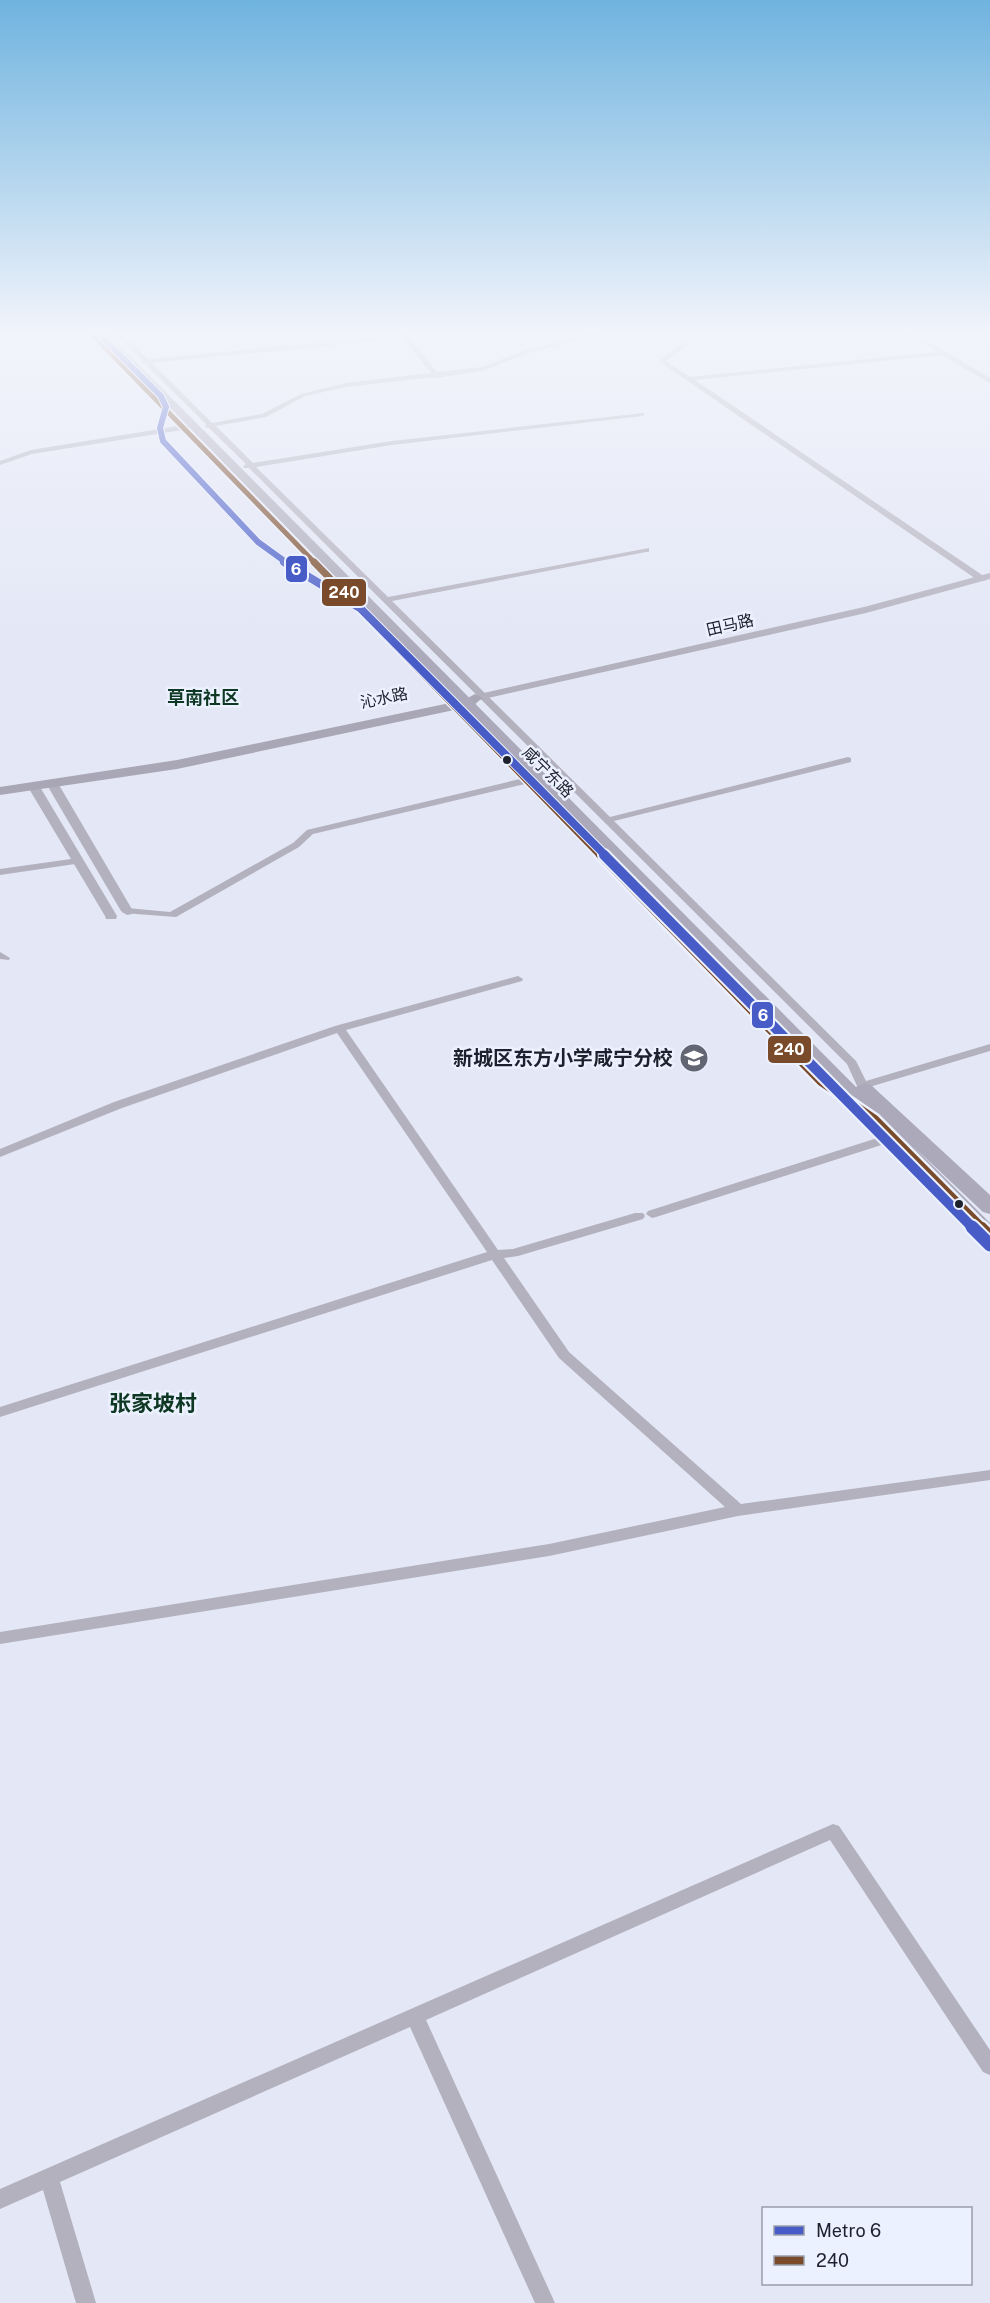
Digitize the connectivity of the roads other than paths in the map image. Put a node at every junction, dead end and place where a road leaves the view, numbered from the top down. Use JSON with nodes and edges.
{"nodes":[{"id":1,"x":111,"y":439,"type":"edge"},
{"id":2,"x":211,"y":439,"type":"edge"},
{"id":3,"x":215,"y":439,"type":"edge"},
{"id":4,"x":422,"y":439,"type":"edge"},
{"id":5,"x":779,"y":439,"type":"edge"},
{"id":6,"x":0,"y":463,"type":"edge"},
{"id":7,"x":248,"y":465,"type":"junction"},
{"id":8,"x":646,"y":550,"type":"dead end"},
{"id":9,"x":986,"y":578,"type":"edge"},
{"id":10,"x":386,"y":600,"type":"junction"},
{"id":11,"x":466,"y":701,"type":"junction"},
{"id":12,"x":848,"y":760,"type":"dead end"},
{"id":13,"x":528,"y":780,"type":"junction"},
{"id":14,"x":0,"y":785,"type":"edge"},
{"id":15,"x":53,"y":785,"type":"junction"},
{"id":16,"x":34,"y":787,"type":"junction"},
{"id":17,"x":0,"y":791,"type":"edge"},
{"id":18,"x":608,"y":820,"type":"junction"},
{"id":19,"x":95,"y":857,"type":"junction"},
{"id":20,"x":78,"y":861,"type":"junction"},
{"id":21,"x":0,"y":872,"type":"edge"},
{"id":22,"x":127,"y":911,"type":"joint"},
{"id":23,"x":111,"y":916,"type":"dead end"},
{"id":24,"x":518,"y":980,"type":"dead end"},
{"id":25,"x":339,"y":1028,"type":"junction"},
{"id":26,"x":990,"y":1047,"type":"edge"},
{"id":27,"x":862,"y":1086,"type":"junction"},
{"id":28,"x":875,"y":1119,"type":"junction"},
{"id":29,"x":893,"y":1137,"type":"junction"},
{"id":30,"x":0,"y":1153,"type":"edge"},
{"id":31,"x":990,"y":1207,"type":"edge"},
{"id":32,"x":990,"y":1235,"type":"edge"},
{"id":33,"x":495,"y":1254,"type":"junction"},
{"id":34,"x":0,"y":1412,"type":"edge"},
{"id":35,"x":990,"y":1475,"type":"edge"},
{"id":36,"x":738,"y":1510,"type":"junction"},
{"id":37,"x":0,"y":1638,"type":"edge"},
{"id":38,"x":415,"y":2017,"type":"junction"},
{"id":39,"x":990,"y":2066,"type":"edge"},
{"id":40,"x":49,"y":2177,"type":"junction"},
{"id":41,"x":0,"y":2199,"type":"edge"},
{"id":42,"x":86,"y":2303,"type":"edge"},
{"id":43,"x":545,"y":2303,"type":"edge"}],
"edges":[{"from":1,"to":6,"type":"street"},
{"from":2,"to":11,"type":"main road","name":"咸宁东路"},
{"from":3,"to":7,"type":"main road","name":"咸宁东路"},
{"from":4,"to":7,"type":"street"},
{"from":5,"to":9,"type":"street"},
{"from":7,"to":10,"type":"street"},
{"from":7,"to":11,"type":"main road","name":"咸宁东路"},
{"from":8,"to":10,"type":"street"},
{"from":9,"to":11,"type":"street","name":"田马路"},
{"from":10,"to":11,"type":"street"},
{"from":11,"to":13,"type":"street"},
{"from":11,"to":14,"type":"main road","name":"沁水路"},
{"from":11,"to":15,"type":"main road","name":"沁水路"},
{"from":11,"to":18,"type":"street"},
{"from":11,"to":27,"type":"main road","name":"咸宁东路"},
{"from":11,"to":28,"type":"main road","name":"咸宁东路"},
{"from":12,"to":18,"type":"street"},
{"from":13,"to":22,"type":"street"},
{"from":13,"to":28,"type":"street"},
{"from":15,"to":16,"type":"main road","name":"沁水路"},
{"from":15,"to":19,"type":"street"},
{"from":16,"to":17,"type":"main road","name":"沁水路"},
{"from":16,"to":20,"type":"street"},
{"from":18,"to":27,"type":"street"},
{"from":19,"to":20,"type":"street"},
{"from":19,"to":22,"type":"street"},
{"from":20,"to":21,"type":"street"},
{"from":20,"to":23,"type":"street"},
{"from":24,"to":25,"type":"street"},
{"from":25,"to":30,"type":"street"},
{"from":25,"to":33,"type":"street"},
{"from":26,"to":27,"type":"street"},
{"from":27,"to":31,"type":"main road","name":"咸宁东路"},
{"from":28,"to":29,"type":"main road","name":"咸宁东路"},
{"from":29,"to":32,"type":"main road","name":"咸宁东路"},
{"from":29,"to":33,"type":"street"},
{"from":33,"to":34,"type":"street"},
{"from":33,"to":36,"type":"street"},
{"from":35,"to":36,"type":"street"},
{"from":36,"to":37,"type":"street"},
{"from":38,"to":39,"type":"street"},
{"from":38,"to":40,"type":"street"},
{"from":38,"to":43,"type":"street"},
{"from":40,"to":41,"type":"street"},
{"from":40,"to":42,"type":"street"}]}
